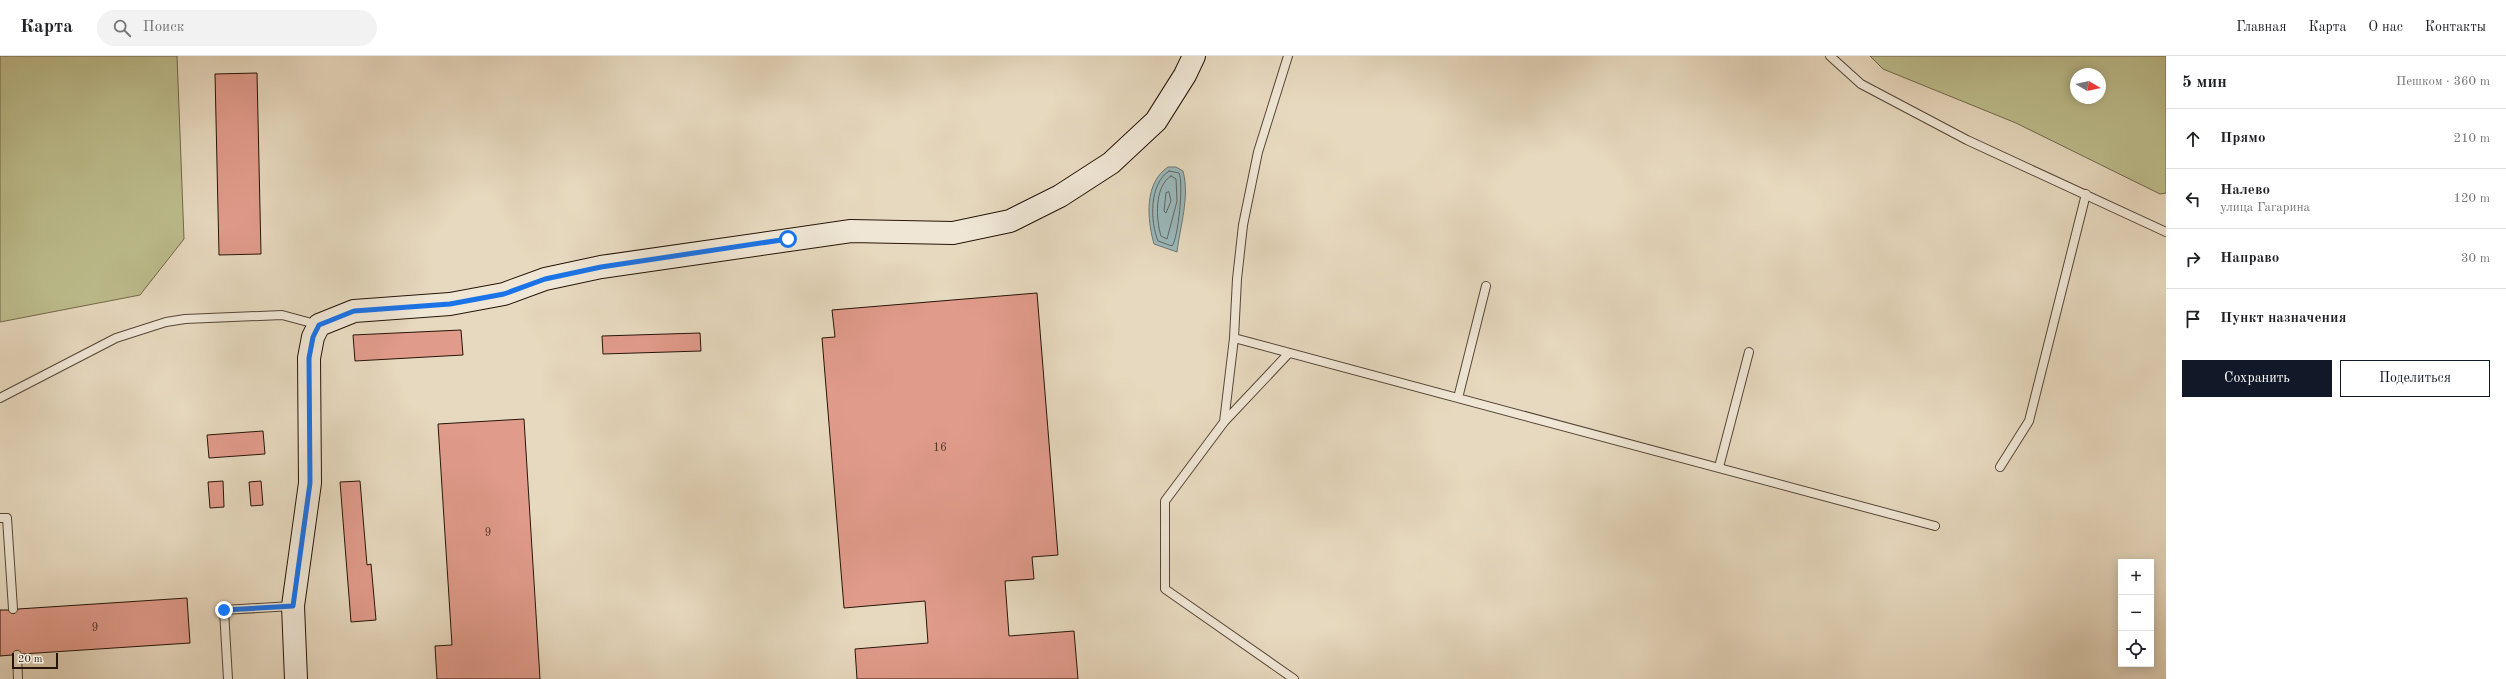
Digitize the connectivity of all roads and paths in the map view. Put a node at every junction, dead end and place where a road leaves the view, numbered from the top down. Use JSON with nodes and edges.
{"nodes":[{"id":1,"x":1194,"y":56,"type":"edge"},
{"id":2,"x":1288,"y":56,"type":"edge"},
{"id":3,"x":1830,"y":56,"type":"edge"},
{"id":4,"x":2086,"y":194,"type":"junction"},
{"id":5,"x":2166,"y":232,"type":"edge"},
{"id":6,"x":1486,"y":286,"type":"dead end"},
{"id":7,"x":319,"y":325,"type":"junction"},
{"id":8,"x":1234,"y":338,"type":"junction"},
{"id":9,"x":1748,"y":352,"type":"dead end"},
{"id":10,"x":1289,"y":353,"type":"junction"},
{"id":11,"x":0,"y":398,"type":"edge"},
{"id":12,"x":1458,"y":398,"type":"junction"},
{"id":13,"x":1224,"y":422,"type":"junction"},
{"id":14,"x":2000,"y":466,"type":"dead end"},
{"id":15,"x":1719,"y":467,"type":"junction"},
{"id":16,"x":0,"y":518,"type":"edge"},
{"id":17,"x":1935,"y":526,"type":"dead end"},
{"id":18,"x":293,"y":606,"type":"junction"},
{"id":19,"x":13,"y":609,"type":"dead end"},
{"id":20,"x":17,"y":655,"type":"dead end"},
{"id":21,"x":18,"y":679,"type":"edge"},
{"id":22,"x":228,"y":679,"type":"edge"},
{"id":23,"x":296,"y":679,"type":"edge"},
{"id":24,"x":1294,"y":679,"type":"edge"}],
"edges":[{"from":1,"to":7,"type":"street"},
{"from":2,"to":8,"type":"lane"},
{"from":3,"to":4,"type":"lane"},
{"from":4,"to":5,"type":"lane"},
{"from":4,"to":14,"type":"lane"},
{"from":6,"to":12,"type":"lane"},
{"from":7,"to":11,"type":"lane"},
{"from":7,"to":18,"type":"street"},
{"from":8,"to":10,"type":"lane"},
{"from":8,"to":13,"type":"lane"},
{"from":9,"to":15,"type":"lane"},
{"from":10,"to":12,"type":"lane"},
{"from":10,"to":13,"type":"lane"},
{"from":12,"to":15,"type":"lane"},
{"from":13,"to":24,"type":"lane"},
{"from":15,"to":17,"type":"lane"},
{"from":16,"to":19,"type":"lane"},
{"from":18,"to":22,"type":"lane"},
{"from":18,"to":23,"type":"street"},
{"from":20,"to":21,"type":"lane"}]}
